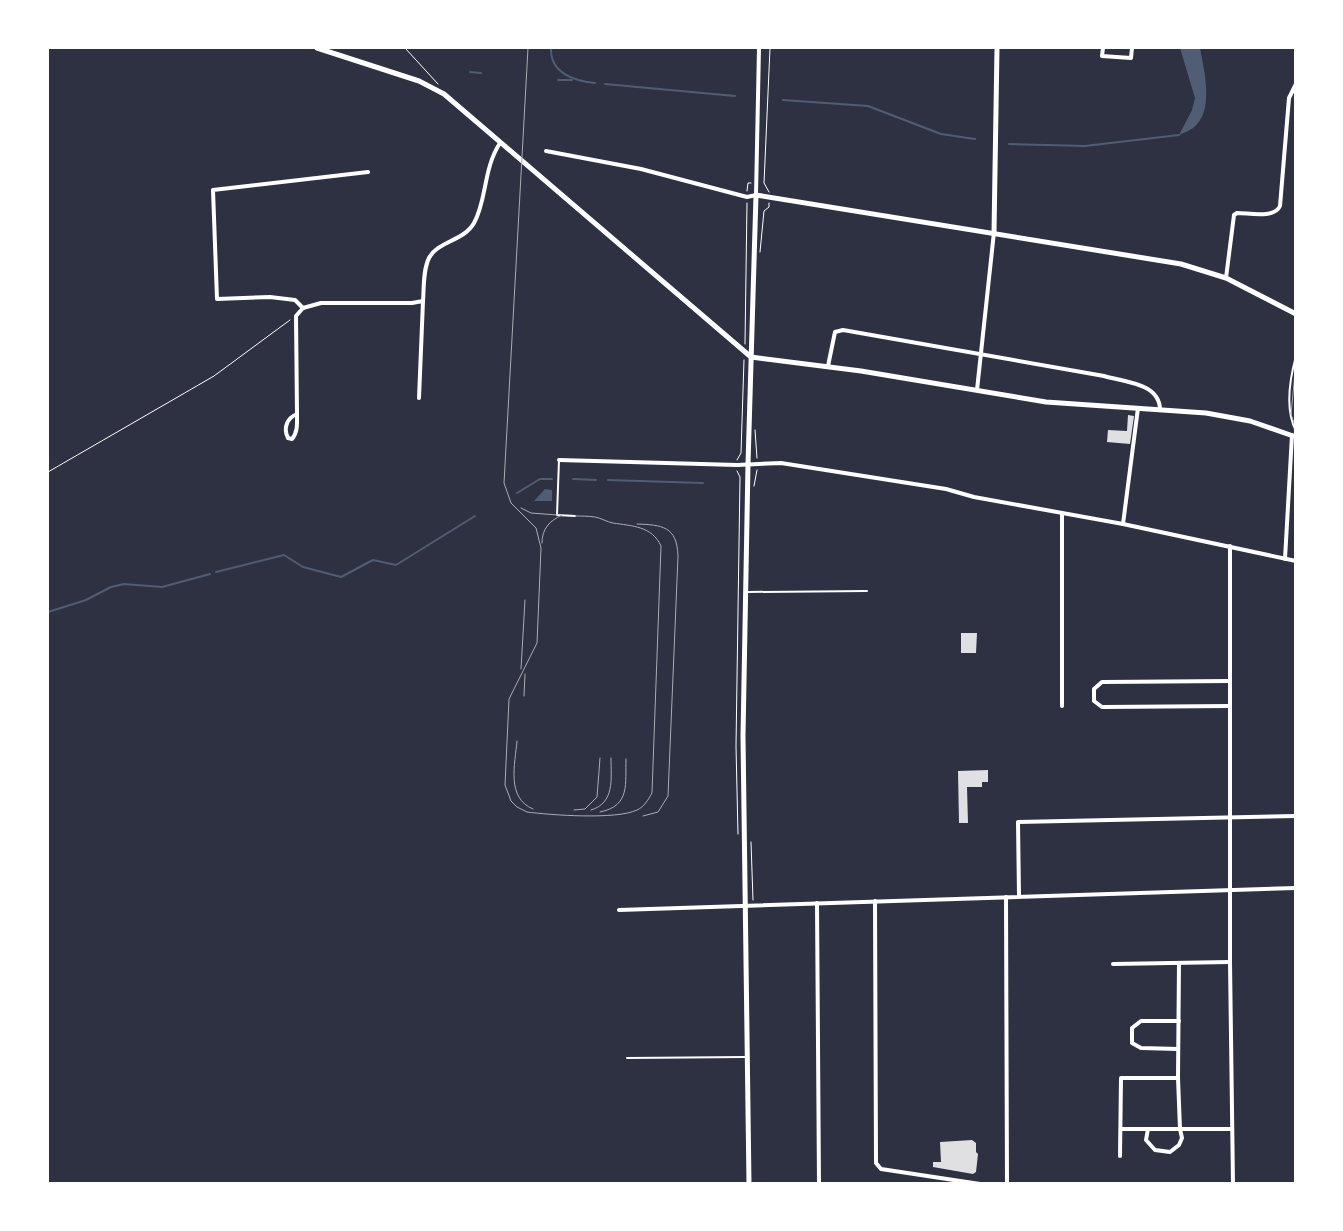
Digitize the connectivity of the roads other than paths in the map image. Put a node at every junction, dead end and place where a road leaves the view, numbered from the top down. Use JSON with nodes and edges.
{"nodes":[{"id":1,"x":317,"y":48,"type":"edge"},
{"id":2,"x":759,"y":48,"type":"edge"},
{"id":3,"x":997,"y":48,"type":"edge"},
{"id":4,"x":1103,"y":48,"type":"edge"},
{"id":5,"x":1132,"y":48,"type":"edge"},
{"id":6,"x":1296,"y":84,"type":"edge"},
{"id":7,"x":500,"y":143,"type":"junction"},
{"id":8,"x":546,"y":151,"type":"dead end"},
{"id":9,"x":368,"y":172,"type":"dead end"},
{"id":10,"x":756,"y":195,"type":"junction"},
{"id":11,"x":994,"y":232,"type":"junction"},
{"id":12,"x":1226,"y":278,"type":"junction"},
{"id":13,"x":423,"y":301,"type":"junction"},
{"id":14,"x":303,"y":308,"type":"junction"},
{"id":15,"x":1296,"y":314,"type":"edge"},
{"id":16,"x":982,"y":356,"type":"junction"},
{"id":17,"x":1296,"y":356,"type":"edge"},
{"id":18,"x":751,"y":357,"type":"junction"},
{"id":19,"x":828,"y":366,"type":"junction"},
{"id":20,"x":977,"y":390,"type":"junction"},
{"id":21,"x":419,"y":398,"type":"dead end"},
{"id":22,"x":1138,"y":408,"type":"junction"},
{"id":23,"x":1160,"y":410,"type":"junction"},
{"id":24,"x":297,"y":414,"type":"junction"},
{"id":25,"x":1294,"y":434,"type":"edge"},
{"id":26,"x":559,"y":460,"type":"joint"},
{"id":27,"x":748,"y":464,"type":"junction"},
{"id":28,"x":1062,"y":513,"type":"junction"},
{"id":29,"x":575,"y":516,"type":"dead end"},
{"id":30,"x":1123,"y":524,"type":"junction"},
{"id":31,"x":1230,"y":546,"type":"junction"},
{"id":32,"x":1285,"y":560,"type":"junction"},
{"id":33,"x":1296,"y":561,"type":"edge"},
{"id":34,"x":867,"y":591,"type":"dead end"},
{"id":35,"x":745,"y":592,"type":"junction"},
{"id":36,"x":1230,"y":681,"type":"junction"},
{"id":37,"x":1062,"y":706,"type":"dead end"},
{"id":38,"x":1230,"y":706,"type":"junction"},
{"id":39,"x":1296,"y":816,"type":"edge"},
{"id":40,"x":1231,"y":817,"type":"junction"},
{"id":41,"x":1296,"y":888,"type":"edge"},
{"id":42,"x":1231,"y":890,"type":"junction"},
{"id":43,"x":1019,"y":896,"type":"junction"},
{"id":44,"x":1006,"y":897,"type":"junction"},
{"id":45,"x":875,"y":902,"type":"junction"},
{"id":46,"x":817,"y":904,"type":"junction"},
{"id":47,"x":747,"y":906,"type":"junction"},
{"id":48,"x":619,"y":910,"type":"dead end"},
{"id":49,"x":1230,"y":962,"type":"junction"},
{"id":50,"x":1179,"y":963,"type":"junction"},
{"id":51,"x":1113,"y":964,"type":"dead end"},
{"id":52,"x":1178,"y":1021,"type":"junction"},
{"id":53,"x":1178,"y":1048,"type":"junction"},
{"id":54,"x":748,"y":1057,"type":"junction"},
{"id":55,"x":628,"y":1058,"type":"dead end"},
{"id":56,"x":1178,"y":1078,"type":"junction"},
{"id":57,"x":1121,"y":1129,"type":"junction"},
{"id":58,"x":1148,"y":1129,"type":"junction"},
{"id":59,"x":1180,"y":1129,"type":"junction"},
{"id":60,"x":1232,"y":1129,"type":"junction"},
{"id":61,"x":1120,"y":1156,"type":"dead end"},
{"id":62,"x":749,"y":1184,"type":"edge"},
{"id":63,"x":819,"y":1184,"type":"edge"},
{"id":64,"x":980,"y":1184,"type":"edge"},
{"id":65,"x":1008,"y":1184,"type":"edge"},
{"id":66,"x":1233,"y":1184,"type":"edge"}],
"edges":[{"from":1,"to":7,"type":"street"},
{"from":2,"to":10,"type":"street"},
{"from":3,"to":11,"type":"street"},
{"from":4,"to":5,"type":"street"},
{"from":6,"to":12,"type":"street"},
{"from":7,"to":13,"type":"street"},
{"from":7,"to":18,"type":"street"},
{"from":8,"to":10,"type":"street"},
{"from":9,"to":14,"type":"street"},
{"from":10,"to":11,"type":"street"},
{"from":10,"to":18,"type":"street"},
{"from":11,"to":12,"type":"street"},
{"from":11,"to":16,"type":"street"},
{"from":12,"to":15,"type":"street"},
{"from":13,"to":14,"type":"street"},
{"from":13,"to":21,"type":"street"},
{"from":14,"to":24,"type":"street"},
{"from":16,"to":19,"type":"street"},
{"from":16,"to":20,"type":"street"},
{"from":16,"to":23,"type":"street"},
{"from":17,"to":25,"type":"lane"},
{"from":18,"to":19,"type":"street"},
{"from":18,"to":27,"type":"street"},
{"from":19,"to":20,"type":"street"},
{"from":20,"to":22,"type":"street"},
{"from":22,"to":23,"type":"street"},
{"from":22,"to":30,"type":"street"},
{"from":23,"to":25,"type":"street"},
{"from":24,"to":24,"type":"street"},
{"from":25,"to":32,"type":"street"},
{"from":26,"to":27,"type":"street"},
{"from":26,"to":29,"type":"lane"},
{"from":27,"to":28,"type":"street"},
{"from":27,"to":35,"type":"street"},
{"from":28,"to":30,"type":"street"},
{"from":28,"to":37,"type":"street"},
{"from":30,"to":31,"type":"street"},
{"from":31,"to":32,"type":"street"},
{"from":31,"to":36,"type":"street"},
{"from":32,"to":33,"type":"street"},
{"from":34,"to":35,"type":"lane"},
{"from":35,"to":47,"type":"street"},
{"from":36,"to":38,"type":"street"},
{"from":36,"to":38,"type":"street"},
{"from":38,"to":40,"type":"street"},
{"from":39,"to":40,"type":"street"},
{"from":40,"to":42,"type":"street"},
{"from":40,"to":43,"type":"street"},
{"from":41,"to":42,"type":"street"},
{"from":42,"to":43,"type":"street"},
{"from":42,"to":49,"type":"street"},
{"from":43,"to":44,"type":"street"},
{"from":44,"to":45,"type":"street"},
{"from":44,"to":65,"type":"street"},
{"from":45,"to":46,"type":"street"},
{"from":45,"to":64,"type":"street"},
{"from":46,"to":47,"type":"street"},
{"from":46,"to":63,"type":"street"},
{"from":47,"to":48,"type":"street"},
{"from":47,"to":54,"type":"street"},
{"from":49,"to":50,"type":"street"},
{"from":49,"to":60,"type":"street"},
{"from":50,"to":51,"type":"street"},
{"from":50,"to":52,"type":"street"},
{"from":52,"to":53,"type":"street"},
{"from":52,"to":53,"type":"street"},
{"from":53,"to":56,"type":"street"},
{"from":54,"to":55,"type":"lane"},
{"from":54,"to":62,"type":"street"},
{"from":56,"to":57,"type":"street"},
{"from":56,"to":59,"type":"street"},
{"from":57,"to":58,"type":"street"},
{"from":57,"to":61,"type":"street"},
{"from":58,"to":59,"type":"street"},
{"from":58,"to":59,"type":"street"},
{"from":59,"to":60,"type":"street"},
{"from":60,"to":66,"type":"street"}]}
